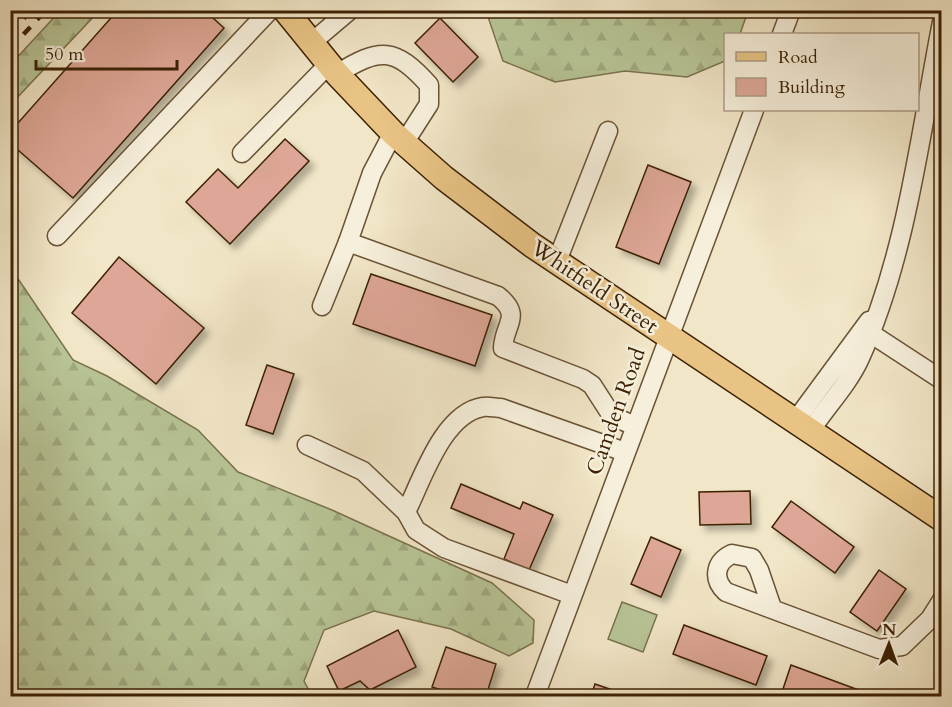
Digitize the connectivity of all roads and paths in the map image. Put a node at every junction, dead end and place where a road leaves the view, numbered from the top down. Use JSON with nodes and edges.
{"nodes":[{"id":1,"x":270,"y":10,"type":"edge"},
{"id":2,"x":285,"y":10,"type":"edge"},
{"id":3,"x":350,"y":10,"type":"edge"},
{"id":4,"x":791,"y":10,"type":"edge"},
{"id":5,"x":942,"y":22,"type":"edge"},
{"id":6,"x":782,"y":33,"type":"edge"},
{"id":7,"x":311,"y":43,"type":"junction"},
{"id":8,"x":333,"y":70,"type":"junction"},
{"id":9,"x":754,"y":111,"type":"edge"},
{"id":10,"x":608,"y":131,"type":"dead end"},
{"id":11,"x":398,"y":138,"type":"junction"},
{"id":12,"x":242,"y":153,"type":"dead end"},
{"id":13,"x":57,"y":236,"type":"dead end"},
{"id":14,"x":348,"y":242,"type":"junction"},
{"id":15,"x":557,"y":261,"type":"junction"},
{"id":16,"x":322,"y":306,"type":"dead end"},
{"id":17,"x":879,"y":308,"type":"junction"},
{"id":18,"x":870,"y":333,"type":"junction"},
{"id":19,"x":668,"y":336,"type":"junction"},
{"id":20,"x":942,"y":381,"type":"edge"},
{"id":21,"x":803,"y":425,"type":"junction"},
{"id":22,"x":635,"y":426,"type":"junction"},
{"id":23,"x":307,"y":445,"type":"dead end"},
{"id":24,"x":625,"y":452,"type":"junction"},
{"id":25,"x":406,"y":512,"type":"junction"},
{"id":26,"x":942,"y":519,"type":"edge"},
{"id":27,"x":572,"y":595,"type":"junction"},
{"id":28,"x":942,"y":600,"type":"edge"},
{"id":29,"x":772,"y":608,"type":"dead end"},
{"id":30,"x":535,"y":696,"type":"edge"}],
"edges":[{"from":1,"to":13,"type":"street"},
{"from":2,"to":7,"type":"main road","name":"Whitfield Street"},
{"from":3,"to":7,"type":"street"},
{"from":4,"to":6,"type":"street"},
{"from":5,"to":17,"type":"street"},
{"from":7,"to":8,"type":"main road","name":"Whitfield Street"},
{"from":8,"to":11,"type":"main road","name":"Whitfield Street"},
{"from":8,"to":11,"type":"street"},
{"from":8,"to":12,"type":"street"},
{"from":9,"to":19,"type":"street","name":"Camden Road"},
{"from":10,"to":15,"type":"street"},
{"from":11,"to":14,"type":"street"},
{"from":11,"to":15,"type":"main road","name":"Whitfield Street"},
{"from":14,"to":16,"type":"street"},
{"from":14,"to":22,"type":"street"},
{"from":15,"to":19,"type":"main road","name":"Whitfield Street"},
{"from":17,"to":18,"type":"street"},
{"from":17,"to":21,"type":"street"},
{"from":18,"to":20,"type":"street"},
{"from":18,"to":21,"type":"street"},
{"from":19,"to":21,"type":"main road","name":"Whitfield Street"},
{"from":19,"to":22,"type":"street","name":"Camden Road"},
{"from":21,"to":26,"type":"main road","name":"Whitfield Street"},
{"from":22,"to":24,"type":"street","name":"Camden Road"},
{"from":23,"to":25,"type":"street"},
{"from":24,"to":25,"type":"street"},
{"from":24,"to":27,"type":"street","name":"Camden Road"},
{"from":25,"to":27,"type":"street"},
{"from":27,"to":30,"type":"street","name":"Camden Road"},
{"from":28,"to":29,"type":"street"}]}
